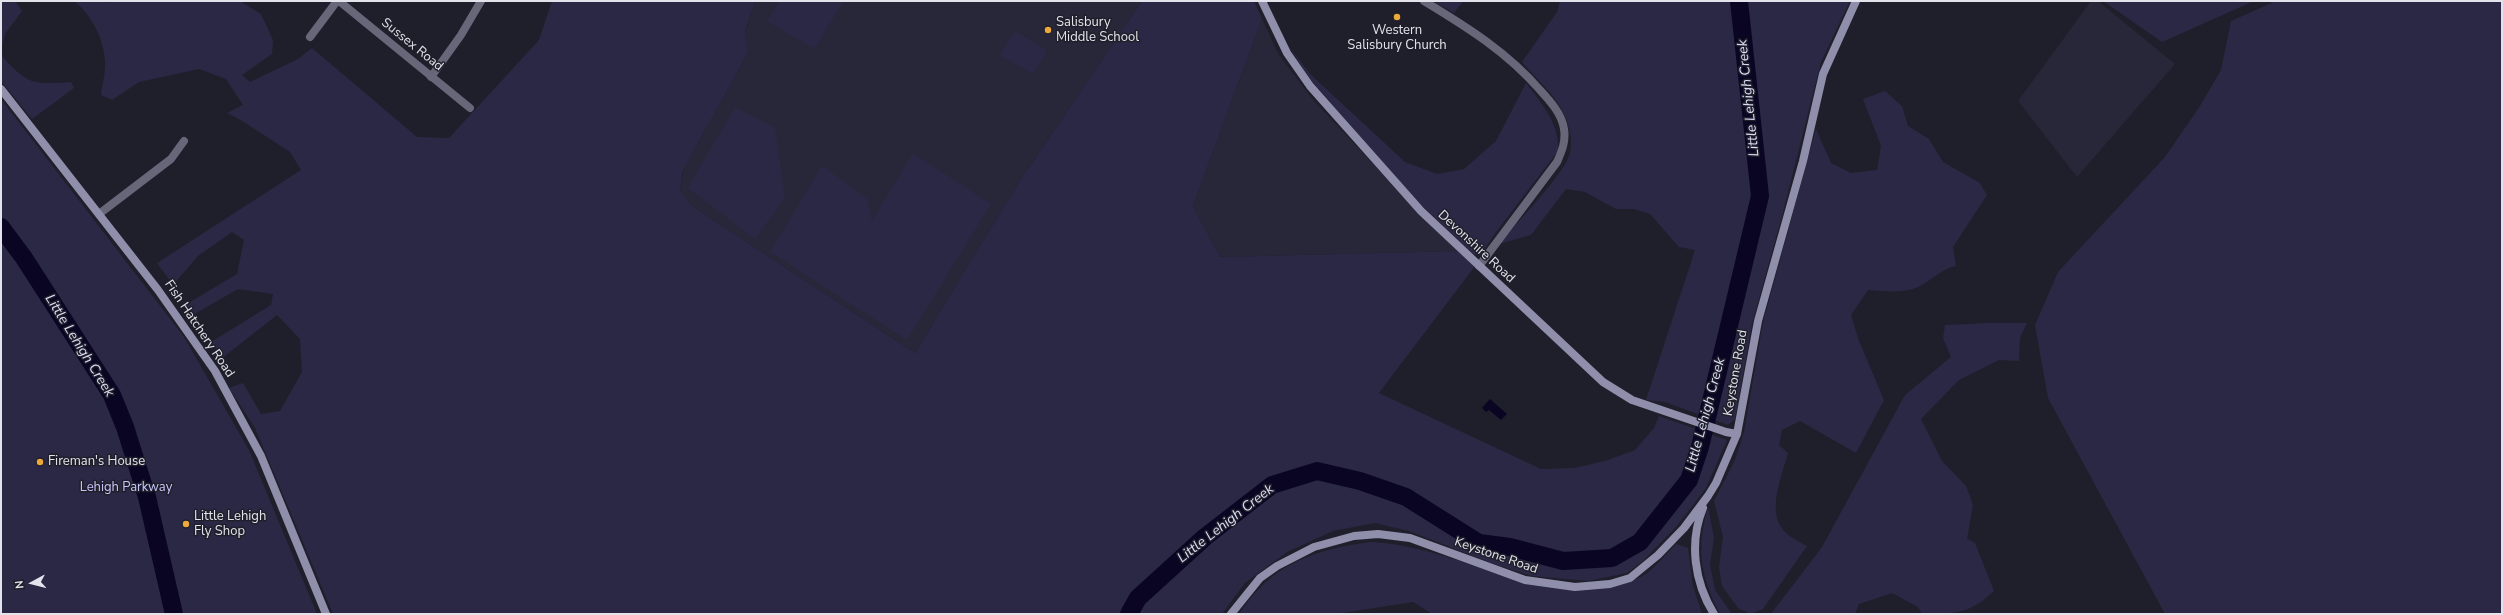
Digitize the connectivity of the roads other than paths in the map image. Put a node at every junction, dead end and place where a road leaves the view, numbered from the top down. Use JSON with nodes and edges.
{"nodes":[{"id":1,"x":338,"y":1,"type":"edge"},
{"id":2,"x":481,"y":1,"type":"edge"},
{"id":3,"x":1262,"y":1,"type":"edge"},
{"id":4,"x":1424,"y":1,"type":"edge"},
{"id":5,"x":1856,"y":1,"type":"edge"},
{"id":6,"x":310,"y":37,"type":"dead end"},
{"id":7,"x":431,"y":77,"type":"junction"},
{"id":8,"x":1,"y":89,"type":"edge"},
{"id":9,"x":470,"y":108,"type":"dead end"},
{"id":10,"x":184,"y":141,"type":"dead end"},
{"id":11,"x":99,"y":214,"type":"junction"},
{"id":12,"x":1479,"y":266,"type":"junction"},
{"id":13,"x":1737,"y":434,"type":"junction"},
{"id":14,"x":1708,"y":496,"type":"junction"},
{"id":15,"x":326,"y":614,"type":"edge"},
{"id":16,"x":1230,"y":614,"type":"edge"},
{"id":17,"x":1714,"y":614,"type":"edge"}],
"edges":[{"from":1,"to":6,"type":"street"},
{"from":1,"to":7,"type":"street","name":"Sussex Road"},
{"from":2,"to":7,"type":"street"},
{"from":3,"to":12,"type":"street","name":"Devonshire Road"},
{"from":4,"to":12,"type":"street"},
{"from":5,"to":13,"type":"street","name":"Keystone Road"},
{"from":7,"to":9,"type":"street","name":"Sussex Road"},
{"from":8,"to":11,"type":"street","name":"Fish Hatchery Road"},
{"from":10,"to":11,"type":"street"},
{"from":11,"to":15,"type":"street","name":"Fish Hatchery Road"},
{"from":12,"to":13,"type":"street","name":"Devonshire Road"},
{"from":13,"to":14,"type":"street","name":"Keystone Road"},
{"from":14,"to":16,"type":"street","name":"Keystone Road"},
{"from":14,"to":17,"type":"street"}]}
